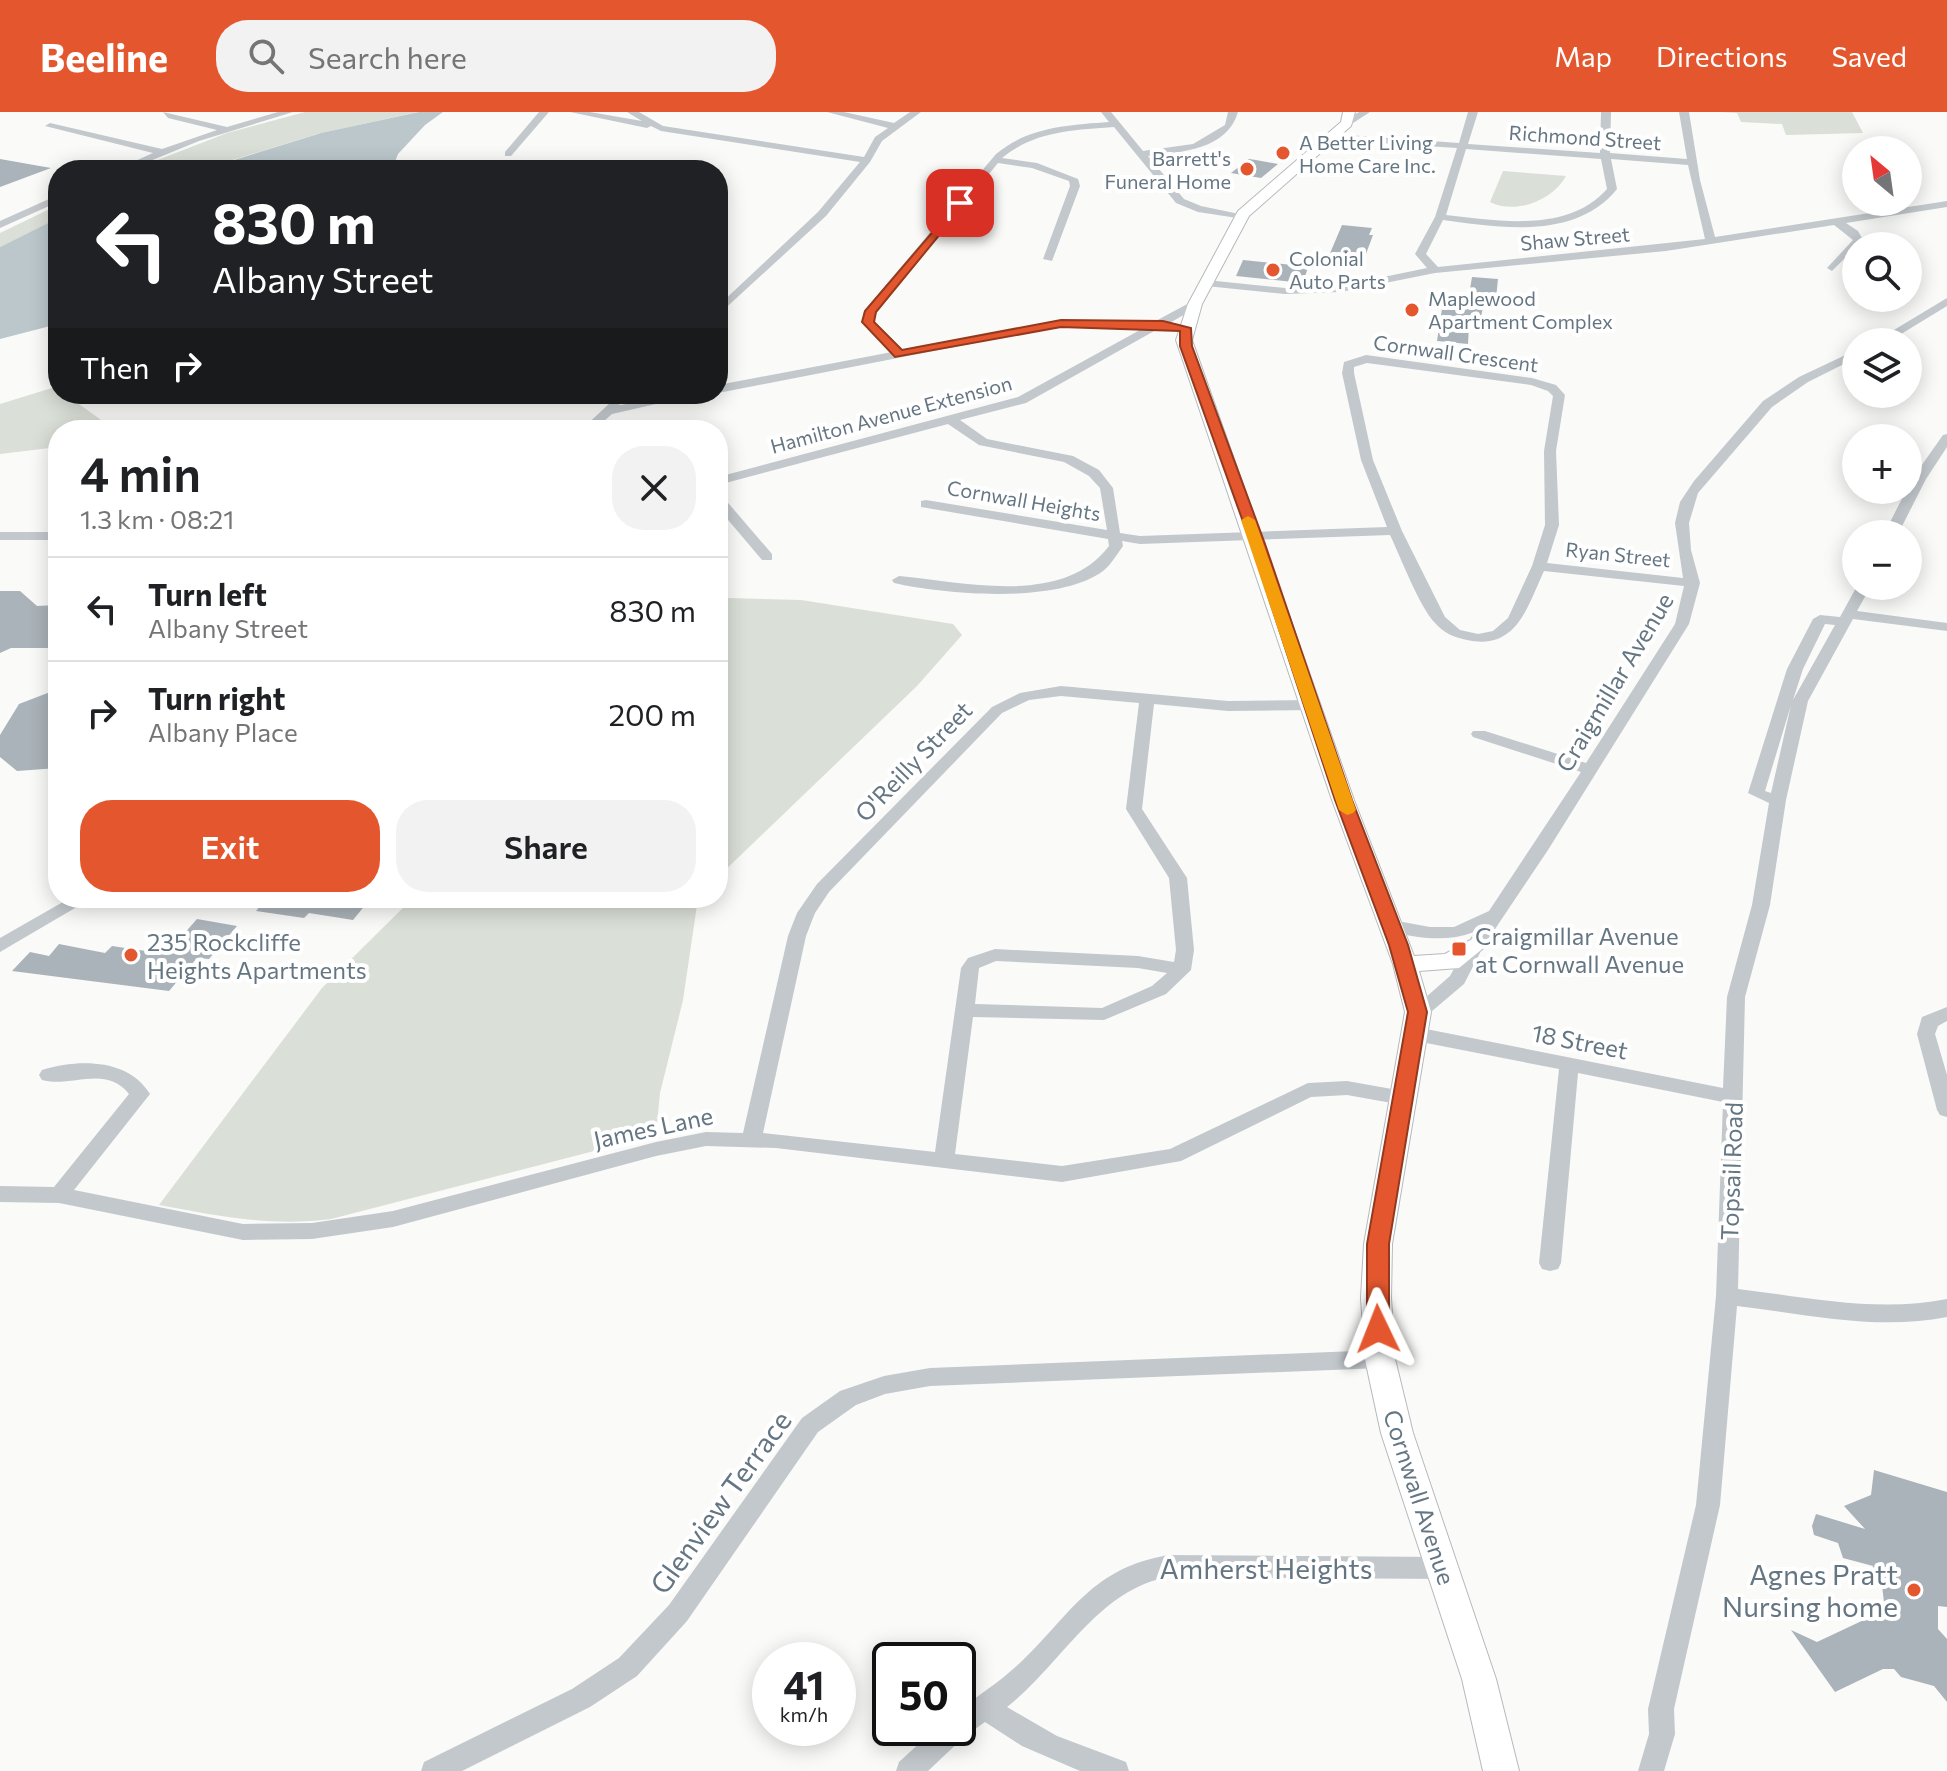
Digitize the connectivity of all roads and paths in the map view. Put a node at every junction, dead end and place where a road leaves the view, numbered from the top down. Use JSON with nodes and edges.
{"nodes":[{"id":1,"x":168,"y":112,"type":"edge"},
{"id":2,"x":288,"y":112,"type":"edge"},
{"id":3,"x":544,"y":112,"type":"edge"},
{"id":4,"x":575,"y":112,"type":"edge"},
{"id":5,"x":632,"y":112,"type":"edge"},
{"id":6,"x":832,"y":112,"type":"edge"},
{"id":7,"x":916,"y":112,"type":"edge"},
{"id":8,"x":1106,"y":112,"type":"edge"},
{"id":9,"x":1233,"y":112,"type":"edge"},
{"id":10,"x":1365,"y":112,"type":"edge"},
{"id":11,"x":1473,"y":112,"type":"edge"},
{"id":12,"x":1606,"y":112,"type":"edge"},
{"id":13,"x":1684,"y":112,"type":"edge"},
{"id":14,"x":1347,"y":115,"type":"edge"},
{"id":15,"x":1116,"y":124,"type":"junction"},
{"id":16,"x":50,"y":126,"type":"dead end"},
{"id":17,"x":893,"y":126,"type":"junction"},
{"id":18,"x":661,"y":128,"type":"junction"},
{"id":19,"x":224,"y":129,"type":"junction"},
{"id":20,"x":1334,"y":135,"type":"junction"},
{"id":21,"x":1463,"y":147,"type":"junction"},
{"id":22,"x":161,"y":152,"type":"junction"},
{"id":23,"x":508,"y":154,"type":"dead end"},
{"id":24,"x":1141,"y":154,"type":"junction"},
{"id":25,"x":1607,"y":157,"type":"junction"},
{"id":26,"x":143,"y":160,"type":"edge"},
{"id":27,"x":867,"y":160,"type":"junction"},
{"id":28,"x":996,"y":160,"type":"junction"},
{"id":29,"x":1692,"y":162,"type":"junction"},
{"id":30,"x":48,"y":203,"type":"edge"},
{"id":31,"x":1947,"y":204,"type":"edge"},
{"id":32,"x":1922,"y":207,"type":"edge"},
{"id":33,"x":1862,"y":216,"type":"edge"},
{"id":34,"x":1240,"y":217,"type":"junction"},
{"id":35,"x":1440,"y":217,"type":"junction"},
{"id":36,"x":1834,"y":220,"type":"junction"},
{"id":37,"x":0,"y":225,"type":"edge"},
{"id":38,"x":1711,"y":242,"type":"junction"},
{"id":39,"x":1048,"y":259,"type":"dead end"},
{"id":40,"x":1832,"y":268,"type":"dead end"},
{"id":41,"x":1435,"y":270,"type":"junction"},
{"id":42,"x":1206,"y":283,"type":"junction"},
{"id":43,"x":1947,"y":301,"type":"edge"},
{"id":44,"x":728,"y":303,"type":"edge"},
{"id":45,"x":1195,"y":304,"type":"junction"},
{"id":46,"x":1152,"y":327,"type":"junction"},
{"id":47,"x":1186,"y":328,"type":"junction"},
{"id":48,"x":1903,"y":328,"type":"edge"},
{"id":49,"x":900,"y":354,"type":"junction"},
{"id":50,"x":1842,"y":361,"type":"edge"},
{"id":51,"x":728,"y":387,"type":"edge"},
{"id":52,"x":617,"y":404,"type":"edge"},
{"id":53,"x":643,"y":404,"type":"edge"},
{"id":54,"x":608,"y":411,"type":"junction"},
{"id":55,"x":598,"y":420,"type":"edge"},
{"id":56,"x":951,"y":420,"type":"junction"},
{"id":57,"x":1947,"y":438,"type":"edge"},
{"id":58,"x":728,"y":478,"type":"edge"},
{"id":59,"x":926,"y":504,"type":"dead end"},
{"id":60,"x":728,"y":512,"type":"edge"},
{"id":61,"x":1898,"y":520,"type":"edge"},
{"id":62,"x":1395,"y":531,"type":"junction"},
{"id":63,"x":0,"y":536,"type":"edge"},
{"id":64,"x":48,"y":536,"type":"edge"},
{"id":65,"x":1116,"y":536,"type":"junction"},
{"id":66,"x":1254,"y":536,"type":"junction"},
{"id":67,"x":767,"y":557,"type":"dead end"},
{"id":68,"x":1539,"y":566,"type":"junction"},
{"id":69,"x":899,"y":580,"type":"dead end"},
{"id":70,"x":1693,"y":583,"type":"junction"},
{"id":71,"x":1857,"y":600,"type":"edge"},
{"id":72,"x":1847,"y":618,"type":"junction"},
{"id":73,"x":1947,"y":627,"type":"edge"},
{"id":74,"x":1147,"y":700,"type":"junction"},
{"id":75,"x":1313,"y":705,"type":"junction"},
{"id":76,"x":1479,"y":734,"type":"dead end"},
{"id":77,"x":1589,"y":769,"type":"junction"},
{"id":78,"x":1501,"y":903,"type":"junction"},
{"id":79,"x":66,"y":908,"type":"edge"},
{"id":80,"x":1392,"y":926,"type":"junction"},
{"id":81,"x":0,"y":946,"type":"edge"},
{"id":82,"x":1474,"y":946,"type":"junction"},
{"id":83,"x":1405,"y":964,"type":"junction"},
{"id":84,"x":1182,"y":970,"type":"junction"},
{"id":85,"x":965,"y":1010,"type":"junction"},
{"id":86,"x":1947,"y":1013,"type":"edge"},
{"id":87,"x":1417,"y":1023,"type":"junction"},
{"id":88,"x":1569,"y":1066,"type":"junction"},
{"id":89,"x":49,"y":1075,"type":"dead end"},
{"id":90,"x":1734,"y":1097,"type":"junction"},
{"id":91,"x":1403,"y":1098,"type":"junction"},
{"id":92,"x":1947,"y":1110,"type":"edge"},
{"id":93,"x":752,"y":1139,"type":"junction"},
{"id":94,"x":944,"y":1161,"type":"junction"},
{"id":95,"x":0,"y":1194,"type":"edge"},
{"id":96,"x":59,"y":1195,"type":"junction"},
{"id":97,"x":1550,"y":1263,"type":"dead end"},
{"id":98,"x":1727,"y":1296,"type":"junction"},
{"id":99,"x":1947,"y":1308,"type":"edge"},
{"id":100,"x":1380,"y":1359,"type":"junction"},
{"id":101,"x":1443,"y":1568,"type":"junction"},
{"id":102,"x":986,"y":1706,"type":"junction"},
{"id":103,"x":976,"y":1713,"type":"edge"},
{"id":104,"x":936,"y":1746,"type":"edge"},
{"id":105,"x":434,"y":1771,"type":"edge"},
{"id":106,"x":909,"y":1771,"type":"edge"},
{"id":107,"x":1116,"y":1771,"type":"edge"},
{"id":108,"x":1501,"y":1771,"type":"edge"},
{"id":109,"x":1651,"y":1771,"type":"edge"}],
"edges":[{"from":1,"to":19,"type":"street"},
{"from":2,"to":19,"type":"street"},
{"from":3,"to":23,"type":"street"},
{"from":4,"to":18,"type":"street"},
{"from":5,"to":18,"type":"street"},
{"from":6,"to":17,"type":"street"},
{"from":7,"to":17,"type":"street"},
{"from":8,"to":15,"type":"street"},
{"from":9,"to":24,"type":"street"},
{"from":10,"to":14,"type":"street"},
{"from":11,"to":21,"type":"street"},
{"from":12,"to":25,"type":"street"},
{"from":13,"to":29,"type":"street"},
{"from":14,"to":20,"type":"main road"},
{"from":15,"to":24,"type":"street"},
{"from":15,"to":28,"type":"street"},
{"from":16,"to":22,"type":"street"},
{"from":17,"to":27,"type":"street"},
{"from":18,"to":27,"type":"street"},
{"from":19,"to":22,"type":"street"},
{"from":20,"to":21,"type":"street","name":"Richmond Street"},
{"from":20,"to":34,"type":"main road"},
{"from":21,"to":25,"type":"street","name":"Richmond Street"},
{"from":21,"to":35,"type":"street"},
{"from":22,"to":26,"type":"street"},
{"from":24,"to":34,"type":"street"},
{"from":25,"to":29,"type":"street","name":"Richmond Street"},
{"from":25,"to":35,"type":"street"},
{"from":27,"to":44,"type":"street"},
{"from":28,"to":39,"type":"street"},
{"from":28,"to":49,"type":"street"},
{"from":29,"to":38,"type":"street"},
{"from":30,"to":37,"type":"street"},
{"from":31,"to":32,"type":"street","name":"Shaw Street"},
{"from":33,"to":36,"type":"street","name":"Shaw Street"},
{"from":34,"to":42,"type":"main road"},
{"from":35,"to":41,"type":"street"},
{"from":36,"to":38,"type":"street","name":"Shaw Street"},
{"from":36,"to":40,"type":"street"},
{"from":38,"to":41,"type":"street","name":"Shaw Street"},
{"from":41,"to":42,"type":"street","name":"Shaw Street"},
{"from":42,"to":45,"type":"main road"},
{"from":43,"to":48,"type":"street"},
{"from":45,"to":46,"type":"street","name":"Hamilton Avenue Extension"},
{"from":45,"to":47,"type":"main road"},
{"from":46,"to":47,"type":"street"},
{"from":46,"to":49,"type":"street"},
{"from":46,"to":56,"type":"street","name":"Hamilton Avenue Extension"},
{"from":47,"to":66,"type":"main road","name":"Cornwall Avenue"},
{"from":49,"to":51,"type":"street"},
{"from":50,"to":70,"type":"street","name":"Craigmillar Avenue"},
{"from":52,"to":54,"type":"street"},
{"from":53,"to":54,"type":"street"},
{"from":54,"to":55,"type":"street"},
{"from":56,"to":58,"type":"street","name":"Hamilton Avenue Extension"},
{"from":56,"to":65,"type":"street","name":"Cornwall Heights"},
{"from":57,"to":61,"type":"street"},
{"from":59,"to":65,"type":"street","name":"Cornwall Heights"},
{"from":60,"to":67,"type":"street"},
{"from":62,"to":66,"type":"street","name":"Cornwall Heights"},
{"from":62,"to":68,"type":"street","name":"Cornwall Crescent"},
{"from":62,"to":68,"type":"street","name":"Cornwall Crescent"},
{"from":63,"to":64,"type":"street"},
{"from":65,"to":66,"type":"street","name":"Cornwall Heights"},
{"from":65,"to":69,"type":"street","name":"Cornwall Heights"},
{"from":66,"to":75,"type":"main road","name":"Cornwall Avenue"},
{"from":68,"to":70,"type":"street","name":"Ryan Street"},
{"from":70,"to":77,"type":"street","name":"Craigmillar Avenue"},
{"from":71,"to":72,"type":"street","name":"Topsail Road"},
{"from":72,"to":73,"type":"street"},
{"from":72,"to":90,"type":"street","name":"Topsail Road"},
{"from":74,"to":75,"type":"street","name":"O'Reilly Street"},
{"from":74,"to":84,"type":"street"},
{"from":74,"to":93,"type":"street","name":"O'Reilly Street"},
{"from":75,"to":80,"type":"main road","name":"Cornwall Avenue"},
{"from":76,"to":77,"type":"street"},
{"from":77,"to":78,"type":"street","name":"Craigmillar Avenue"},
{"from":78,"to":80,"type":"street","name":"Craigmillar Avenue"},
{"from":78,"to":82,"type":"street","name":"Craigmillar Avenue"},
{"from":79,"to":81,"type":"street"},
{"from":80,"to":83,"type":"main road","name":"Cornwall Avenue"},
{"from":82,"to":83,"type":"main road"},
{"from":82,"to":87,"type":"street","name":"Craigmillar Avenue"},
{"from":83,"to":87,"type":"main road","name":"Cornwall Avenue"},
{"from":84,"to":85,"type":"street"},
{"from":84,"to":85,"type":"street"},
{"from":85,"to":94,"type":"street"},
{"from":86,"to":92,"type":"street"},
{"from":87,"to":88,"type":"street","name":"18 Street"},
{"from":87,"to":91,"type":"main road","name":"Cornwall Avenue"},
{"from":88,"to":90,"type":"street","name":"18 Street"},
{"from":88,"to":97,"type":"street"},
{"from":89,"to":96,"type":"street"},
{"from":90,"to":98,"type":"street","name":"Topsail Road"},
{"from":91,"to":94,"type":"street","name":"James Lane"},
{"from":91,"to":100,"type":"main road","name":"Cornwall Avenue"},
{"from":93,"to":94,"type":"street","name":"James Lane"},
{"from":93,"to":96,"type":"street","name":"James Lane"},
{"from":95,"to":96,"type":"street","name":"James Lane"},
{"from":98,"to":99,"type":"street"},
{"from":98,"to":109,"type":"street","name":"Topsail Road"},
{"from":100,"to":101,"type":"main road","name":"Cornwall Avenue"},
{"from":100,"to":105,"type":"street","name":"Glenview Terrace"},
{"from":101,"to":102,"type":"street","name":"Amherst Heights"},
{"from":101,"to":108,"type":"main road","name":"Cornwall Avenue"},
{"from":102,"to":103,"type":"street","name":"Amherst Heights"},
{"from":102,"to":107,"type":"street"},
{"from":104,"to":106,"type":"street","name":"Amherst Heights"}]}
